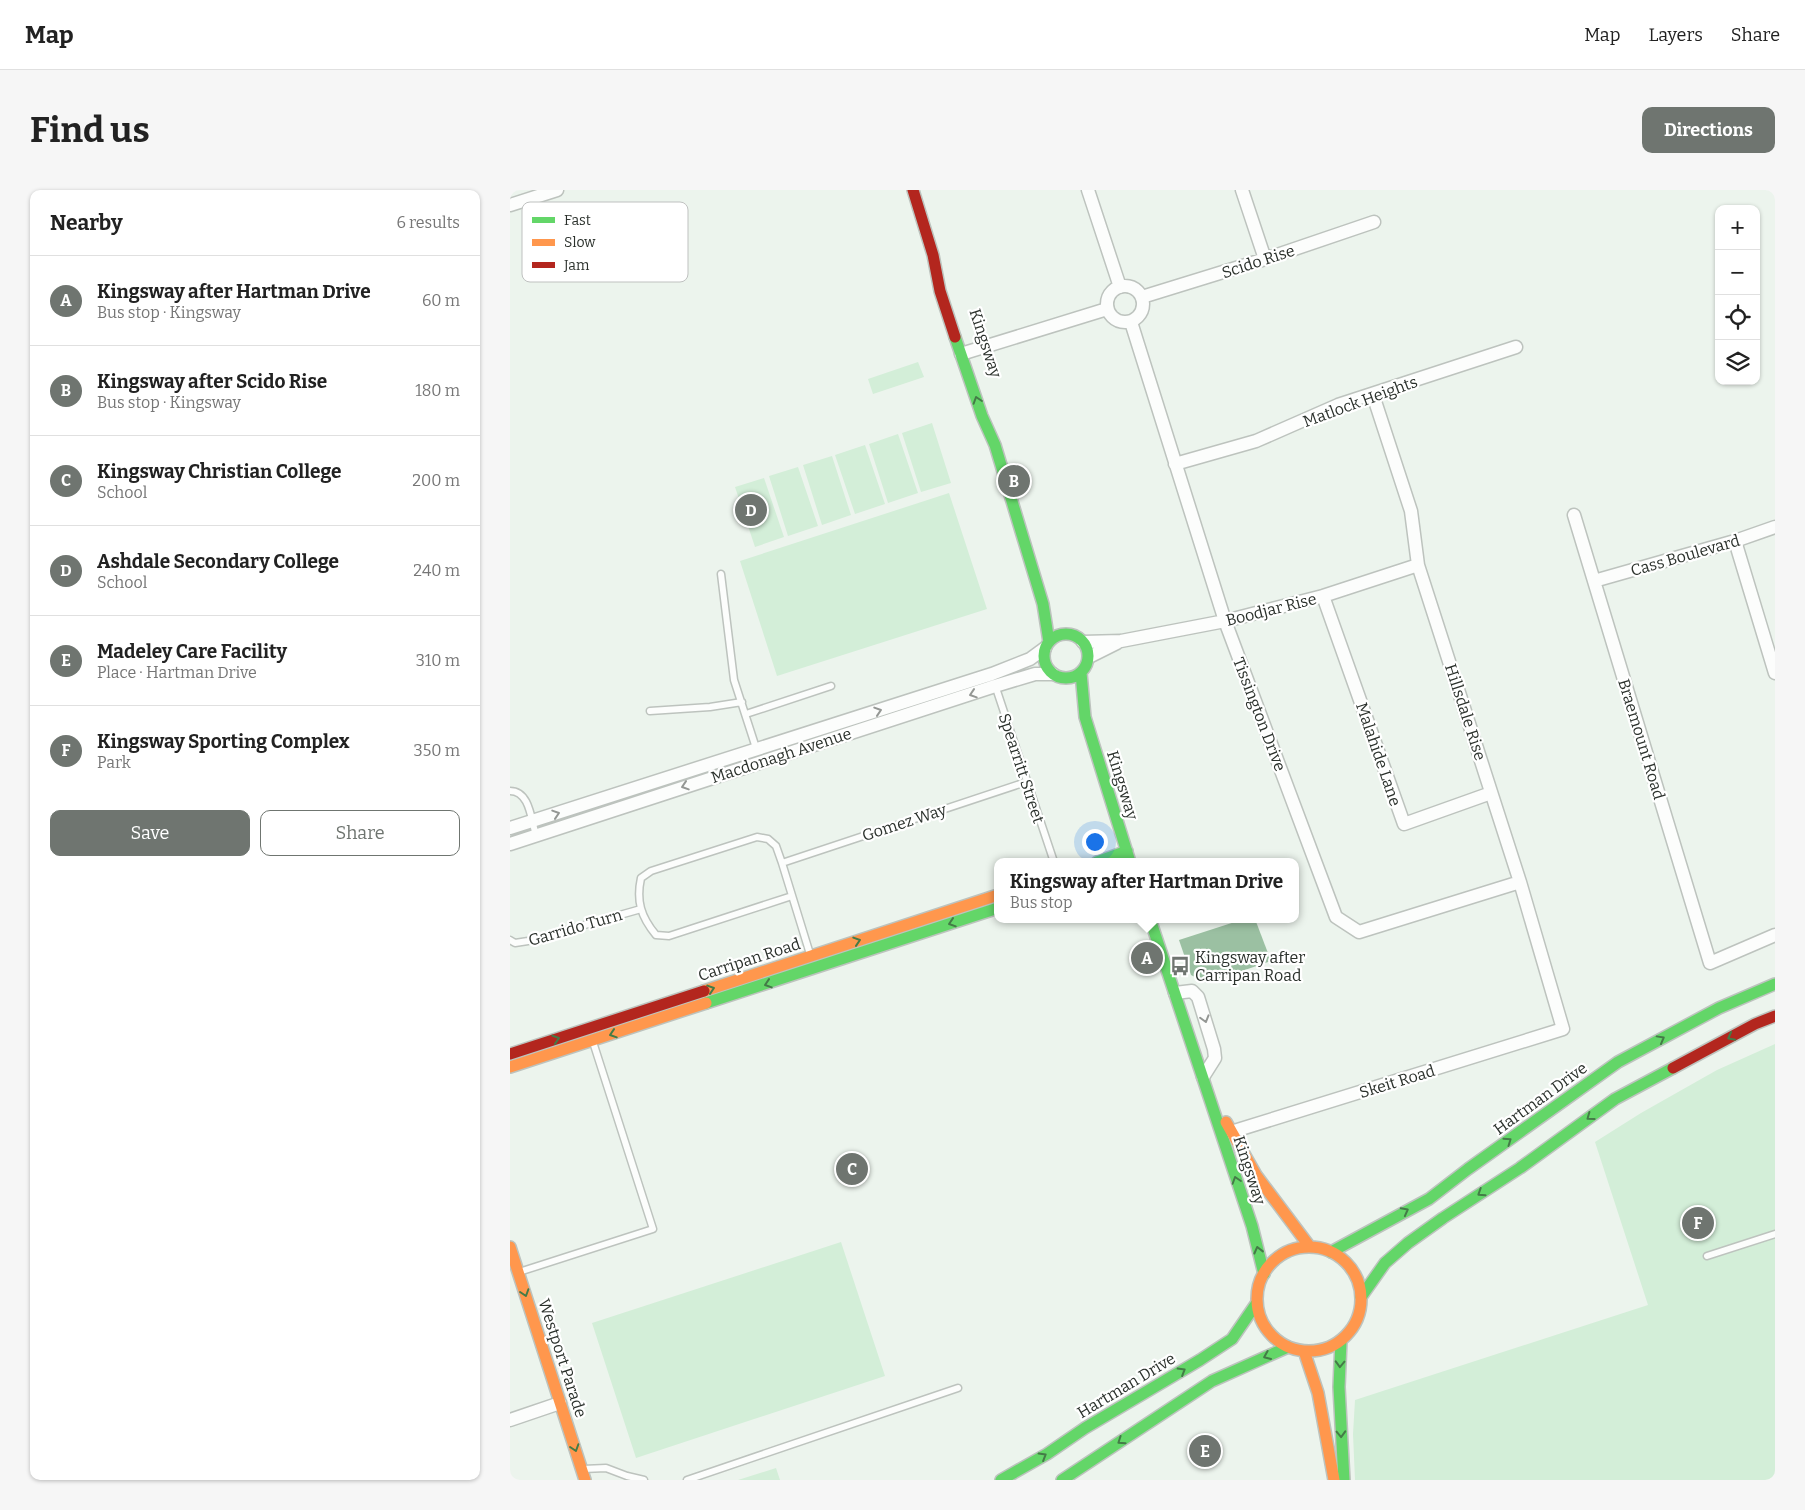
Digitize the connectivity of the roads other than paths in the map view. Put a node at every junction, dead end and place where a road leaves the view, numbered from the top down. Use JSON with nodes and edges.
{"nodes":[{"id":1,"x":556,"y":190,"type":"edge"},
{"id":2,"x":913,"y":190,"type":"edge"},
{"id":3,"x":1088,"y":190,"type":"edge"},
{"id":4,"x":1242,"y":190,"type":"edge"},
{"id":5,"x":510,"y":205,"type":"edge"},
{"id":6,"x":1374,"y":222,"type":"dead end"},
{"id":7,"x":934,"y":255,"type":"junction"},
{"id":8,"x":1265,"y":259,"type":"junction"},
{"id":9,"x":1120,"y":287,"type":"junction"},
{"id":10,"x":1142,"y":297,"type":"junction"},
{"id":11,"x":1108,"y":309,"type":"junction"},
{"id":12,"x":1130,"y":322,"type":"junction"},
{"id":13,"x":962,"y":323,"type":"dead end"},
{"id":14,"x":1516,"y":347,"type":"dead end"},
{"id":15,"x":967,"y":349,"type":"junction"},
{"id":16,"x":1373,"y":395,"type":"junction"},
{"id":17,"x":1175,"y":464,"type":"junction"},
{"id":18,"x":1574,"y":515,"type":"dead end"},
{"id":19,"x":1775,"y":527,"type":"edge"},
{"id":20,"x":1735,"y":541,"type":"junction"},
{"id":21,"x":1418,"y":565,"type":"junction"},
{"id":22,"x":722,"y":574,"type":"dead end"},
{"id":23,"x":1594,"y":581,"type":"junction"},
{"id":24,"x":1323,"y":596,"type":"junction"},
{"id":25,"x":1043,"y":604,"type":"junction"},
{"id":26,"x":1225,"y":621,"type":"junction"},
{"id":27,"x":1062,"y":626,"type":"junction"},
{"id":28,"x":1121,"y":641,"type":"junction"},
{"id":29,"x":1083,"y":642,"type":"junction"},
{"id":30,"x":1047,"y":645,"type":"junction"},
{"id":31,"x":1088,"y":657,"type":"junction"},
{"id":32,"x":1081,"y":672,"type":"junction"},
{"id":33,"x":1775,"y":673,"type":"edge"},
{"id":34,"x":1056,"y":676,"type":"junction"},
{"id":35,"x":993,"y":680,"type":"junction"},
{"id":36,"x":831,"y":686,"type":"dead end"},
{"id":37,"x":742,"y":702,"type":"junction"},
{"id":38,"x":650,"y":711,"type":"dead end"},
{"id":39,"x":746,"y":714,"type":"junction"},
{"id":40,"x":1085,"y":717,"type":"junction"},
{"id":41,"x":759,"y":756,"type":"junction"},
{"id":42,"x":1026,"y":782,"type":"junction"},
{"id":43,"x":510,"y":791,"type":"edge"},
{"id":44,"x":1491,"y":793,"type":"junction"},
{"id":45,"x":532,"y":822,"type":"junction"},
{"id":46,"x":510,"y":828,"type":"edge"},
{"id":47,"x":536,"y":835,"type":"junction"},
{"id":48,"x":510,"y":844,"type":"edge"},
{"id":49,"x":1129,"y":856,"type":"edge"},
{"id":50,"x":1053,"y":858,"type":"edge"},
{"id":51,"x":782,"y":863,"type":"junction"},
{"id":52,"x":1520,"y":882,"type":"junction"},
{"id":53,"x":792,"y":896,"type":"junction"},
{"id":54,"x":994,"y":896,"type":"edge"},
{"id":55,"x":974,"y":903,"type":"junction"},
{"id":56,"x":641,"y":908,"type":"junction"},
{"id":57,"x":994,"y":909,"type":"edge"},
{"id":58,"x":979,"y":914,"type":"junction"},
{"id":59,"x":1151,"y":923,"type":"edge"},
{"id":60,"x":1775,"y":935,"type":"edge"},
{"id":61,"x":510,"y":940,"type":"edge"},
{"id":62,"x":810,"y":956,"type":"junction"},
{"id":63,"x":814,"y":968,"type":"junction"},
{"id":64,"x":1775,"y":984,"type":"edge"},
{"id":65,"x":1175,"y":993,"type":"junction"},
{"id":66,"x":1775,"y":1016,"type":"edge"},
{"id":67,"x":589,"y":1029,"type":"junction"},
{"id":68,"x":1563,"y":1029,"type":"joint"},
{"id":69,"x":593,"y":1040,"type":"junction"},
{"id":70,"x":510,"y":1054,"type":"edge"},
{"id":71,"x":510,"y":1067,"type":"edge"},
{"id":72,"x":1204,"y":1077,"type":"junction"},
{"id":73,"x":1230,"y":1132,"type":"junction"},
{"id":74,"x":1775,"y":1234,"type":"edge"},
{"id":75,"x":510,"y":1247,"type":"edge"},
{"id":76,"x":1310,"y":1247,"type":"junction"},
{"id":77,"x":1331,"y":1252,"type":"junction"},
{"id":78,"x":1707,"y":1256,"type":"dead end"},
{"id":79,"x":518,"y":1272,"type":"junction"},
{"id":80,"x":1264,"y":1274,"type":"junction"},
{"id":81,"x":1361,"y":1297,"type":"junction"},
{"id":82,"x":1256,"y":1304,"type":"junction"},
{"id":83,"x":1341,"y":1341,"type":"junction"},
{"id":84,"x":1288,"y":1347,"type":"junction"},
{"id":85,"x":1304,"y":1351,"type":"junction"},
{"id":86,"x":958,"y":1388,"type":"dead end"},
{"id":87,"x":552,"y":1405,"type":"junction"},
{"id":88,"x":510,"y":1420,"type":"edge"},
{"id":89,"x":583,"y":1475,"type":"edge"},
{"id":90,"x":644,"y":1480,"type":"edge"},
{"id":91,"x":687,"y":1480,"type":"edge"},
{"id":92,"x":1001,"y":1480,"type":"edge"},
{"id":93,"x":1062,"y":1480,"type":"edge"},
{"id":94,"x":1334,"y":1480,"type":"edge"},
{"id":95,"x":1344,"y":1480,"type":"edge"}],
"edges":[{"from":1,"to":5,"type":"street"},
{"from":2,"to":7,"type":"main road","name":"Kingsway"},
{"from":3,"to":9,"type":"street"},
{"from":4,"to":8,"type":"street"},
{"from":6,"to":8,"type":"street","name":"Scido Rise"},
{"from":7,"to":13,"type":"main road","name":"Kingsway"},
{"from":7,"to":15,"type":"main road","name":"Kingsway"},
{"from":8,"to":10,"type":"street","name":"Scido Rise"},
{"from":9,"to":10,"type":"street"},
{"from":9,"to":11,"type":"street"},
{"from":10,"to":12,"type":"street"},
{"from":11,"to":12,"type":"street"},
{"from":11,"to":15,"type":"street"},
{"from":12,"to":17,"type":"street","name":"Tissington Drive"},
{"from":14,"to":16,"type":"street","name":"Matlock Heights"},
{"from":15,"to":25,"type":"main road","name":"Kingsway"},
{"from":16,"to":17,"type":"street","name":"Matlock Heights"},
{"from":16,"to":21,"type":"street","name":"Hillsdale Rise"},
{"from":17,"to":26,"type":"street","name":"Tissington Drive"},
{"from":18,"to":23,"type":"street","name":"Braemount Road"},
{"from":19,"to":20,"type":"street","name":"Cass Boulevard"},
{"from":20,"to":23,"type":"street","name":"Cass Boulevard"},
{"from":20,"to":33,"type":"street"},
{"from":21,"to":24,"type":"street","name":"Boodjar Rise"},
{"from":21,"to":44,"type":"street","name":"Hillsdale Rise"},
{"from":22,"to":37,"type":"lane"},
{"from":23,"to":60,"type":"street","name":"Braemount Road"},
{"from":24,"to":26,"type":"street","name":"Boodjar Rise"},
{"from":24,"to":44,"type":"street","name":"Malahide Lane"},
{"from":25,"to":27,"type":"main road","name":"Kingsway"},
{"from":25,"to":30,"type":"main road","name":"Kingsway"},
{"from":26,"to":28,"type":"street","name":"Boodjar Rise"},
{"from":26,"to":52,"type":"street","name":"Tissington Drive"},
{"from":27,"to":29,"type":"main road","name":"Kingsway"},
{"from":27,"to":30,"type":"main road"},
{"from":28,"to":29,"type":"street","name":"Boodjar Rise"},
{"from":28,"to":31,"type":"street","name":"Boodjar Rise"},
{"from":29,"to":31,"type":"main road"},
{"from":30,"to":34,"type":"main road","name":"Kingsway"},
{"from":30,"to":35,"type":"street","name":"Macdonagh Avenue"},
{"from":31,"to":32,"type":"main road"},
{"from":32,"to":34,"type":"main road"},
{"from":32,"to":40,"type":"main road","name":"Kingsway"},
{"from":34,"to":35,"type":"street","name":"Macdonagh Avenue"},
{"from":34,"to":40,"type":"main road","name":"Kingsway"},
{"from":35,"to":41,"type":"street","name":"Macdonagh Avenue"},
{"from":35,"to":42,"type":"lane","name":"Spearritt Street"},
{"from":36,"to":39,"type":"lane"},
{"from":37,"to":38,"type":"lane"},
{"from":37,"to":39,"type":"lane"},
{"from":39,"to":41,"type":"lane"},
{"from":40,"to":49,"type":"main road","name":"Kingsway"},
{"from":45,"to":41,"type":"street","name":"Macdonagh Avenue","one_way":true},
{"from":41,"to":47,"type":"street","name":"Macdonagh Avenue","one_way":true},
{"from":42,"to":50,"type":"lane","name":"Spearritt Street"},
{"from":42,"to":51,"type":"lane","name":"Gomez Way"},
{"from":43,"to":45,"type":"lane"},
{"from":44,"to":52,"type":"street","name":"Hillsdale Rise"},
{"from":45,"to":46,"type":"street","name":"Macdonagh Avenue"},
{"from":45,"to":47,"type":"lane"},
{"from":47,"to":48,"type":"street","name":"Macdonagh Avenue"},
{"from":51,"to":53,"type":"lane"},
{"from":51,"to":56,"type":"lane"},
{"from":52,"to":68,"type":"street","name":"Hillsdale Rise"},
{"from":53,"to":56,"type":"lane"},
{"from":53,"to":62,"type":"lane"},
{"from":54,"to":55,"type":"main road","name":"Carripan Road"},
{"from":55,"to":58,"type":"main road"},
{"from":62,"to":55,"type":"main road","name":"Carripan Road","one_way":true},
{"from":56,"to":61,"type":"lane","name":"Garrido Turn"},
{"from":57,"to":58,"type":"main road","name":"Carripan Road"},
{"from":58,"to":63,"type":"main road","name":"Carripan Road","one_way":true},
{"from":59,"to":65,"type":"main road","name":"Kingsway"},
{"from":62,"to":63,"type":"lane"},
{"from":67,"to":62,"type":"main road","name":"Carripan Road","one_way":true},
{"from":63,"to":69,"type":"main road","name":"Carripan Road","one_way":true},
{"from":77,"to":64,"type":"main road","name":"Hartman Drive","one_way":true},
{"from":65,"to":72,"type":"main road","name":"Kingsway"},
{"from":65,"to":72,"type":"street","one_way":true},
{"from":66,"to":81,"type":"main road","one_way":true},
{"from":67,"to":69,"type":"lane"},
{"from":70,"to":67,"type":"main road","name":"Carripan Road","one_way":true},
{"from":68,"to":73,"type":"street","name":"Skeit Road"},
{"from":69,"to":71,"type":"main road","name":"Carripan Road"},
{"from":69,"to":79,"type":"lane"},
{"from":72,"to":73,"type":"main road","name":"Kingsway"},
{"from":80,"to":72,"type":"main road","name":"Kingsway","one_way":true},
{"from":73,"to":76,"type":"main road","name":"Kingsway"},
{"from":74,"to":78,"type":"lane"},
{"from":75,"to":79,"type":"main road","name":"Westport Parade"},
{"from":76,"to":77,"type":"main road"},
{"from":76,"to":80,"type":"main road"},
{"from":77,"to":81,"type":"main road"},
{"from":79,"to":87,"type":"main road","name":"Westport Parade","one_way":true},
{"from":80,"to":82,"type":"main road"},
{"from":81,"to":83,"type":"main road"},
{"from":82,"to":84,"type":"main road"},
{"from":92,"to":82,"type":"main road","name":"Hartman Drive","one_way":true},
{"from":83,"to":85,"type":"main road"},
{"from":83,"to":95,"type":"main road","one_way":true},
{"from":84,"to":85,"type":"main road"},
{"from":84,"to":93,"type":"main road","one_way":true},
{"from":85,"to":94,"type":"main road"},
{"from":86,"to":91,"type":"lane"},
{"from":87,"to":88,"type":"street"},
{"from":87,"to":89,"type":"main road","name":"Westport Parade","one_way":true},
{"from":89,"to":90,"type":"lane"}]}
